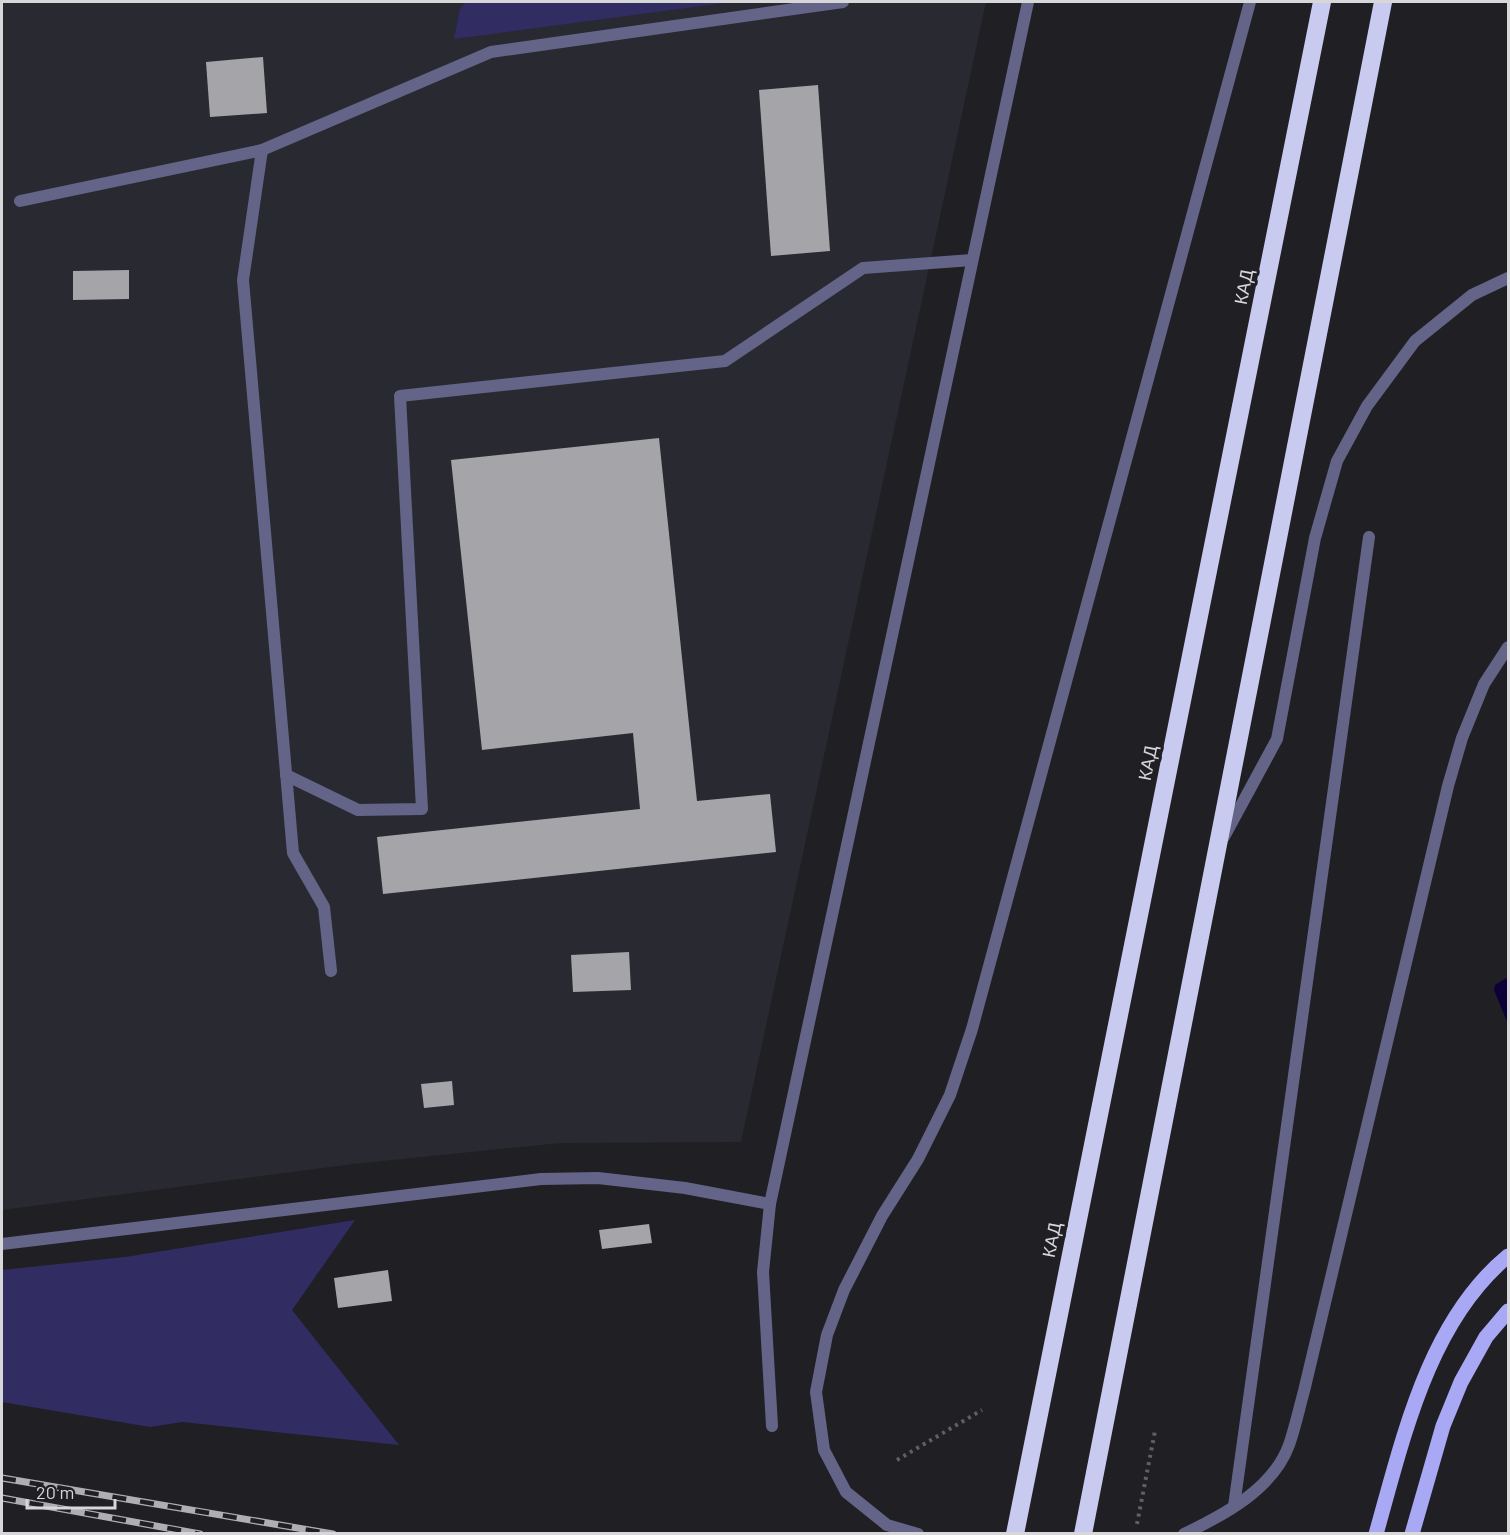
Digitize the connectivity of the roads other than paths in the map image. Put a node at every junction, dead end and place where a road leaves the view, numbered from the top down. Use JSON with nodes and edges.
{"nodes":[{"id":1,"x":843,"y":2,"type":"edge"},
{"id":2,"x":1028,"y":2,"type":"edge"},
{"id":3,"x":1250,"y":2,"type":"edge"},
{"id":4,"x":1322,"y":2,"type":"edge"},
{"id":5,"x":1383,"y":2,"type":"edge"},
{"id":6,"x":261,"y":150,"type":"junction"},
{"id":7,"x":20,"y":201,"type":"dead end"},
{"id":8,"x":972,"y":260,"type":"junction"},
{"id":9,"x":1509,"y":278,"type":"edge"},
{"id":10,"x":1369,"y":537,"type":"dead end"},
{"id":11,"x":1509,"y":647,"type":"edge"},
{"id":12,"x":286,"y":775,"type":"junction"},
{"id":13,"x":1219,"y":846,"type":"junction"},
{"id":14,"x":331,"y":971,"type":"dead end"},
{"id":15,"x":770,"y":1204,"type":"junction"},
{"id":16,"x":2,"y":1245,"type":"edge"},
{"id":17,"x":1509,"y":1257,"type":"edge"},
{"id":18,"x":1509,"y":1311,"type":"edge"},
{"id":19,"x":772,"y":1426,"type":"dead end"},
{"id":20,"x":1234,"y":1506,"type":"junction"},
{"id":21,"x":918,"y":1533,"type":"edge"},
{"id":22,"x":1015,"y":1533,"type":"edge"},
{"id":23,"x":1083,"y":1533,"type":"edge"},
{"id":24,"x":1184,"y":1533,"type":"edge"},
{"id":25,"x":1376,"y":1533,"type":"edge"},
{"id":26,"x":1412,"y":1533,"type":"edge"}],
"edges":[{"from":1,"to":6,"type":"street"},
{"from":2,"to":8,"type":"street"},
{"from":3,"to":21,"type":"street"},
{"from":4,"to":22,"type":"highway","name":"КАД"},
{"from":5,"to":13,"type":"highway"},
{"from":6,"to":7,"type":"street"},
{"from":6,"to":12,"type":"street"},
{"from":8,"to":12,"type":"street"},
{"from":8,"to":15,"type":"street"},
{"from":9,"to":13,"type":"street"},
{"from":10,"to":20,"type":"street"},
{"from":11,"to":20,"type":"street"},
{"from":12,"to":14,"type":"street"},
{"from":13,"to":23,"type":"highway"},
{"from":15,"to":16,"type":"street"},
{"from":15,"to":19,"type":"street"},
{"from":17,"to":25,"type":"main road"},
{"from":18,"to":26,"type":"main road"},
{"from":20,"to":24,"type":"street"}]}
